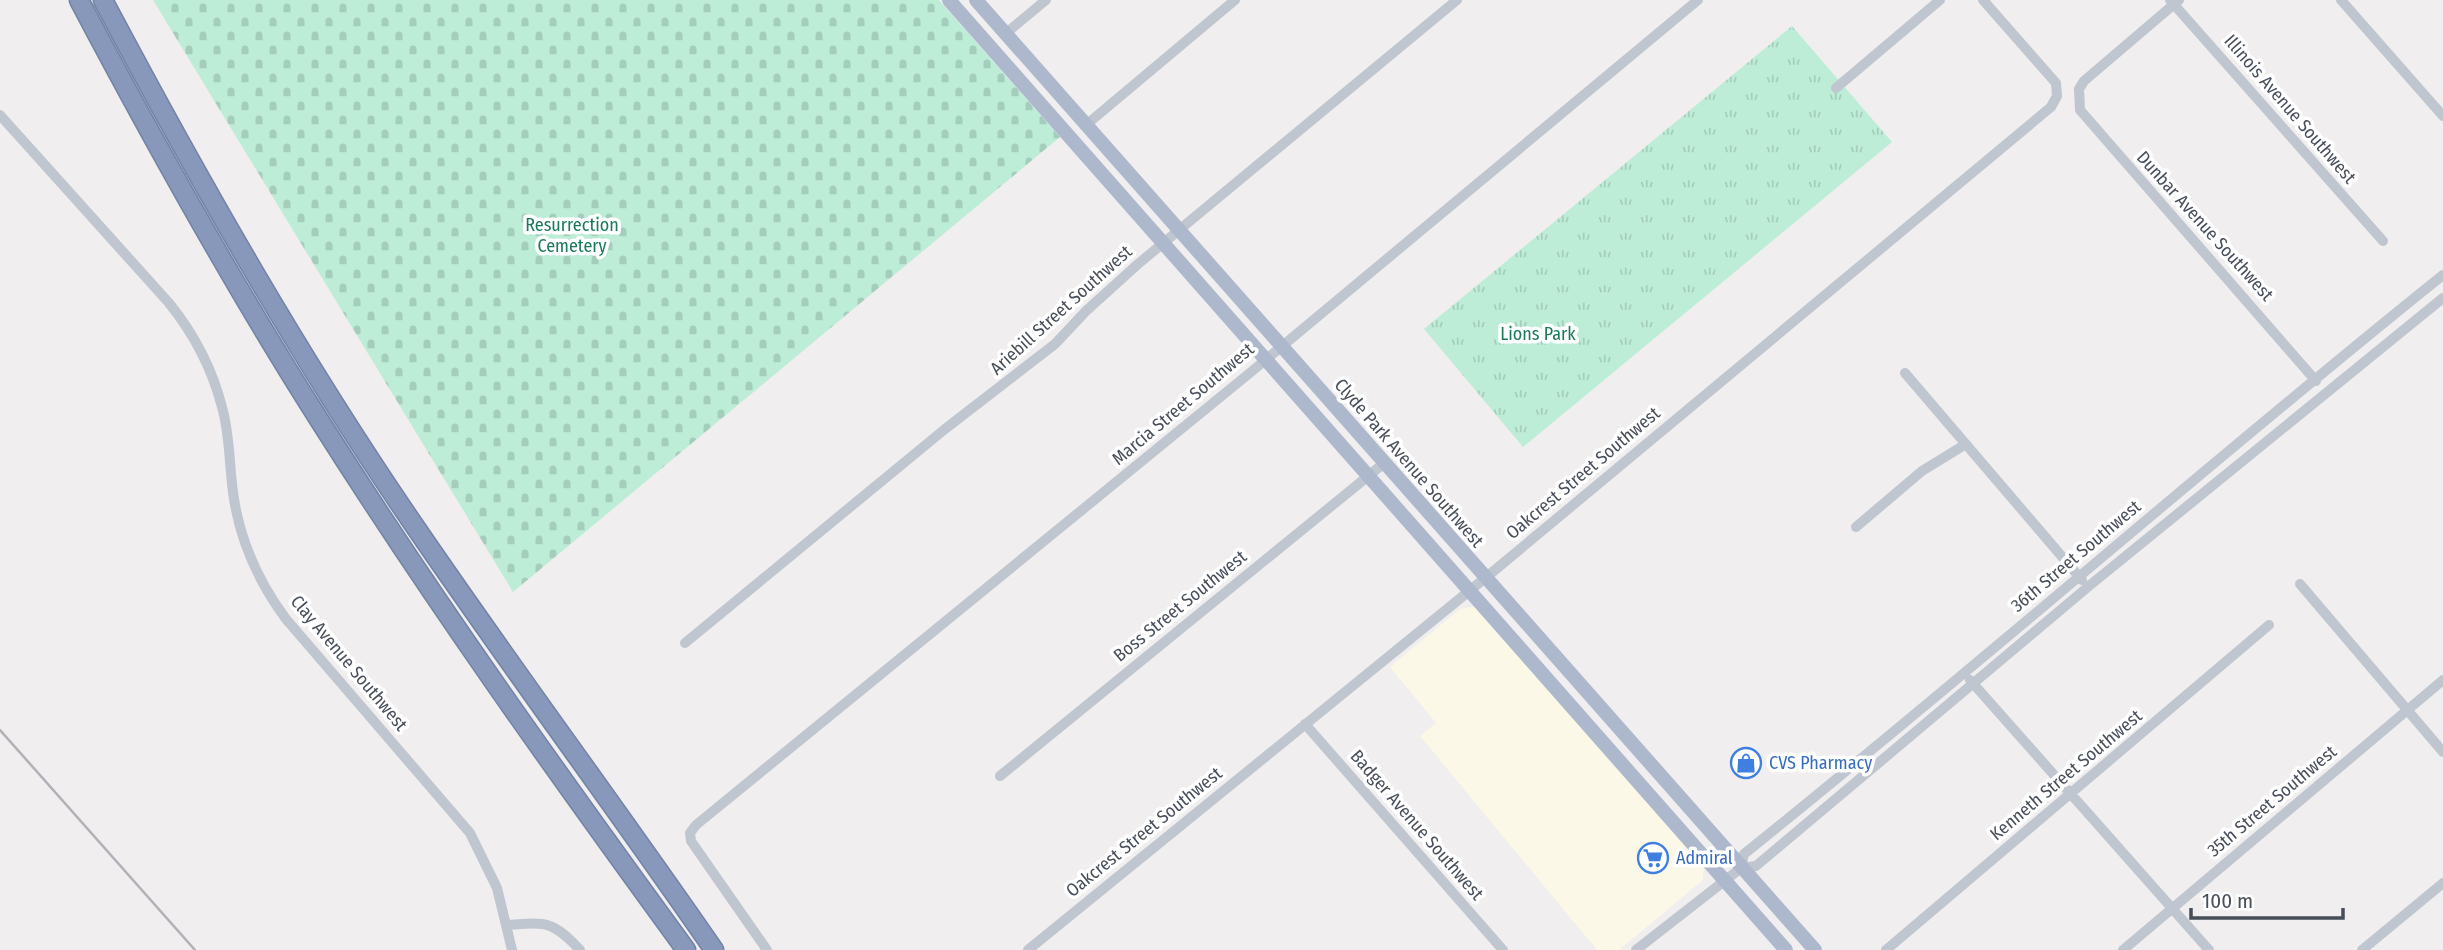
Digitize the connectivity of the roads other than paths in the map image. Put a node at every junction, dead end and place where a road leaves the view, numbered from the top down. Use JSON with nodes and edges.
{"nodes":[{"id":1,"x":74,"y":0,"type":"edge"},
{"id":2,"x":79,"y":0,"type":"edge"},
{"id":3,"x":103,"y":0,"type":"edge"},
{"id":4,"x":949,"y":0,"type":"edge"},
{"id":5,"x":976,"y":0,"type":"edge"},
{"id":6,"x":1046,"y":0,"type":"edge"},
{"id":7,"x":1235,"y":0,"type":"edge"},
{"id":8,"x":1457,"y":0,"type":"edge"},
{"id":9,"x":1698,"y":0,"type":"edge"},
{"id":10,"x":1940,"y":0,"type":"edge"},
{"id":11,"x":1983,"y":0,"type":"edge"},
{"id":12,"x":2340,"y":0,"type":"edge"},
{"id":13,"x":2175,"y":1,"type":"edge"},
{"id":14,"x":1005,"y":34,"type":"junction"},
{"id":15,"x":107,"y":54,"type":"junction"},
{"id":16,"x":1836,"y":88,"type":"dead end"},
{"id":17,"x":0,"y":115,"type":"edge"},
{"id":18,"x":2443,"y":116,"type":"edge"},
{"id":19,"x":1086,"y":124,"type":"junction"},
{"id":20,"x":1179,"y":231,"type":"junction"},
{"id":21,"x":2383,"y":241,"type":"dead end"},
{"id":22,"x":1164,"y":242,"type":"junction"},
{"id":23,"x":2443,"y":275,"type":"edge"},
{"id":24,"x":2443,"y":298,"type":"edge"},
{"id":25,"x":1280,"y":346,"type":"junction"},
{"id":26,"x":1266,"y":358,"type":"junction"},
{"id":27,"x":1905,"y":373,"type":"dead end"},
{"id":28,"x":2316,"y":381,"type":"junction"},
{"id":29,"x":1966,"y":444,"type":"junction"},
{"id":30,"x":1383,"y":464,"type":"junction"},
{"id":31,"x":1369,"y":475,"type":"junction"},
{"id":32,"x":1856,"y":527,"type":"dead end"},
{"id":33,"x":2078,"y":576,"type":"junction"},
{"id":34,"x":1484,"y":578,"type":"junction"},
{"id":35,"x":2300,"y":584,"type":"dead end"},
{"id":36,"x":2089,"y":586,"type":"junction"},
{"id":37,"x":1469,"y":590,"type":"junction"},
{"id":38,"x":2269,"y":625,"type":"dead end"},
{"id":39,"x":685,"y":643,"type":"dead end"},
{"id":40,"x":1965,"y":674,"type":"junction"},
{"id":41,"x":2443,"y":680,"type":"edge"},
{"id":42,"x":1974,"y":684,"type":"junction"},
{"id":43,"x":2406,"y":710,"type":"junction"},
{"id":44,"x":1305,"y":724,"type":"junction"},
{"id":45,"x":2443,"y":752,"type":"edge"},
{"id":46,"x":1000,"y":776,"type":"dead end"},
{"id":47,"x":2071,"y":794,"type":"junction"},
{"id":48,"x":1741,"y":867,"type":"junction"},
{"id":49,"x":1725,"y":880,"type":"junction"},
{"id":50,"x":2443,"y":883,"type":"edge"},
{"id":51,"x":2172,"y":909,"type":"junction"},
{"id":52,"x":509,"y":925,"type":"junction"},
{"id":53,"x":512,"y":950,"type":"edge"},
{"id":54,"x":580,"y":950,"type":"edge"},
{"id":55,"x":686,"y":950,"type":"edge"},
{"id":56,"x":714,"y":950,"type":"edge"},
{"id":57,"x":767,"y":950,"type":"edge"},
{"id":58,"x":1028,"y":950,"type":"edge"},
{"id":59,"x":1503,"y":950,"type":"edge"},
{"id":60,"x":1636,"y":950,"type":"edge"},
{"id":61,"x":1786,"y":950,"type":"edge"},
{"id":62,"x":1815,"y":950,"type":"edge"},
{"id":63,"x":1886,"y":950,"type":"edge"},
{"id":64,"x":2123,"y":950,"type":"edge"},
{"id":65,"x":2209,"y":950,"type":"edge"},
{"id":66,"x":2361,"y":950,"type":"edge"}],
"edges":[{"from":1,"to":15,"type":"highway"},
{"from":2,"to":15,"type":"highway"},
{"from":3,"to":56,"type":"highway"},
{"from":4,"to":22,"type":"main road"},
{"from":5,"to":14,"type":"main road","name":"Clyde Park Avenue Southwest"},
{"from":6,"to":14,"type":"street"},
{"from":7,"to":19,"type":"street"},
{"from":8,"to":20,"type":"street","name":"Ariebill Street Southwest"},
{"from":9,"to":25,"type":"street","name":"Marcia Street Southwest"},
{"from":10,"to":16,"type":"street"},
{"from":11,"to":34,"type":"street","name":"Oakcrest Street Southwest"},
{"from":12,"to":18,"type":"street"},
{"from":13,"to":21,"type":"street","name":"Illinois Avenue Southwest"},
{"from":13,"to":28,"type":"street","name":"Dunbar Avenue Southwest"},
{"from":14,"to":19,"type":"main road","name":"Clyde Park Avenue Southwest"},
{"from":15,"to":55,"type":"highway"},
{"from":17,"to":52,"type":"street","name":"Clay Avenue Southwest"},
{"from":19,"to":20,"type":"main road","name":"Clyde Park Avenue Southwest"},
{"from":20,"to":22,"type":"street","name":"Ariebill Street Southwest"},
{"from":20,"to":25,"type":"main road","name":"Clyde Park Avenue Southwest"},
{"from":22,"to":26,"type":"main road"},
{"from":22,"to":39,"type":"street","name":"Ariebill Street Southwest"},
{"from":23,"to":28,"type":"street","name":"36th Street Southwest"},
{"from":24,"to":36,"type":"street","name":"36th Street Southwest"},
{"from":25,"to":26,"type":"street","name":"Marcia Street Southwest"},
{"from":25,"to":30,"type":"main road","name":"Clyde Park Avenue Southwest"},
{"from":26,"to":31,"type":"main road"},
{"from":26,"to":57,"type":"street","name":"Marcia Street Southwest"},
{"from":27,"to":29,"type":"street"},
{"from":28,"to":33,"type":"street","name":"36th Street Southwest"},
{"from":29,"to":32,"type":"street"},
{"from":29,"to":33,"type":"street"},
{"from":30,"to":31,"type":"street","name":"Boss Street Southwest"},
{"from":30,"to":34,"type":"main road","name":"Clyde Park Avenue Southwest"},
{"from":31,"to":37,"type":"main road"},
{"from":31,"to":46,"type":"street","name":"Boss Street Southwest"},
{"from":33,"to":36,"type":"street"},
{"from":33,"to":40,"type":"street","name":"36th Street Southwest"},
{"from":34,"to":37,"type":"street","name":"Oakcrest Street Southwest"},
{"from":34,"to":48,"type":"main road","name":"Clyde Park Avenue Southwest"},
{"from":35,"to":43,"type":"street"},
{"from":36,"to":42,"type":"street","name":"36th Street Southwest"},
{"from":37,"to":44,"type":"street","name":"Oakcrest Street Southwest"},
{"from":37,"to":49,"type":"main road"},
{"from":38,"to":47,"type":"street","name":"Kenneth Street Southwest"},
{"from":40,"to":42,"type":"street"},
{"from":40,"to":48,"type":"street","name":"36th Street Southwest"},
{"from":41,"to":43,"type":"street","name":"35th Street Southwest"},
{"from":42,"to":47,"type":"street"},
{"from":42,"to":48,"type":"street","name":"36th Street Southwest"},
{"from":43,"to":45,"type":"street"},
{"from":43,"to":51,"type":"street","name":"35th Street Southwest"},
{"from":44,"to":58,"type":"street","name":"Oakcrest Street Southwest"},
{"from":44,"to":59,"type":"street","name":"Badger Avenue Southwest"},
{"from":47,"to":51,"type":"street"},
{"from":47,"to":63,"type":"street","name":"Kenneth Street Southwest"},
{"from":48,"to":49,"type":"street","name":"36th Street Southwest"},
{"from":48,"to":62,"type":"main road","name":"Clyde Park Avenue Southwest"},
{"from":49,"to":60,"type":"street","name":"36th Street Southwest"},
{"from":49,"to":61,"type":"main road"},
{"from":50,"to":66,"type":"street"},
{"from":51,"to":64,"type":"street","name":"35th Street Southwest"},
{"from":51,"to":65,"type":"street"},
{"from":52,"to":53,"type":"street","name":"Clay Avenue Southwest"},
{"from":52,"to":54,"type":"street"}]}
